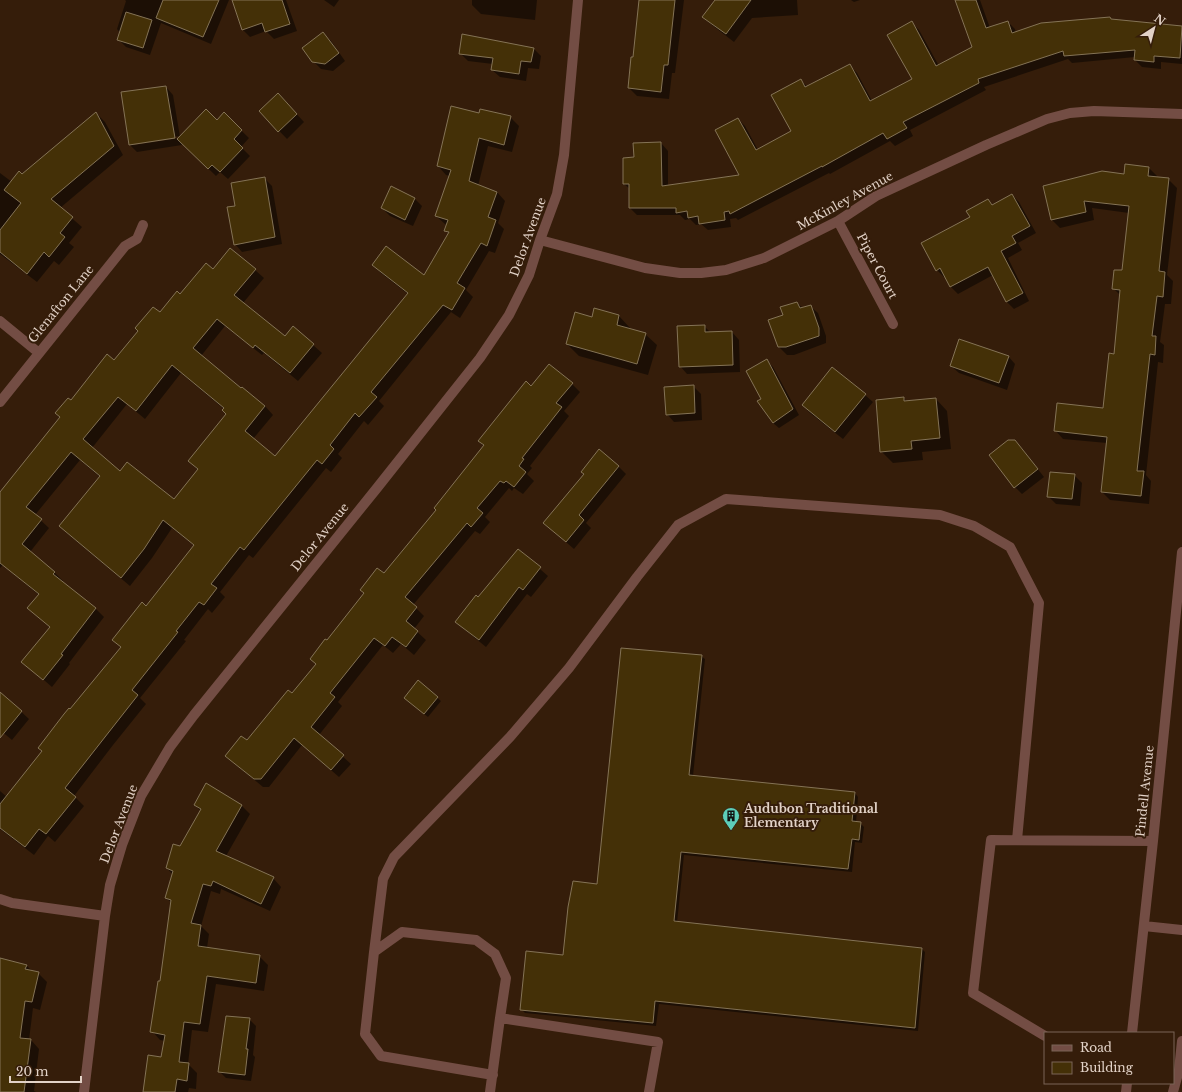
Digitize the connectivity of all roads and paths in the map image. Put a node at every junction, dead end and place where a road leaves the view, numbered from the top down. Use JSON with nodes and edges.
{"nodes":[{"id":1,"x":578,"y":0,"type":"edge"},
{"id":2,"x":1182,"y":114,"type":"edge"},
{"id":3,"x":838,"y":221,"type":"junction"},
{"id":4,"x":143,"y":225,"type":"dead end"},
{"id":5,"x":540,"y":240,"type":"junction"},
{"id":6,"x":0,"y":321,"type":"edge"},
{"id":7,"x":893,"y":324,"type":"dead end"},
{"id":8,"x":39,"y":353,"type":"junction"},
{"id":9,"x":0,"y":402,"type":"edge"},
{"id":10,"x":1182,"y":552,"type":"edge"},
{"id":11,"x":1017,"y":840,"type":"junction"},
{"id":12,"x":1153,"y":841,"type":"junction"},
{"id":13,"x":0,"y":899,"type":"edge"},
{"id":14,"x":105,"y":916,"type":"junction"},
{"id":15,"x":1144,"y":926,"type":"junction"},
{"id":16,"x":1182,"y":930,"type":"edge"},
{"id":17,"x":374,"y":952,"type":"junction"},
{"id":18,"x":500,"y":1018,"type":"junction"},
{"id":19,"x":1132,"y":1032,"type":"edge"},
{"id":20,"x":1044,"y":1035,"type":"edge"},
{"id":21,"x":1182,"y":1042,"type":"edge"},
{"id":22,"x":493,"y":1075,"type":"junction"},
{"id":23,"x":84,"y":1092,"type":"edge"},
{"id":24,"x":490,"y":1092,"type":"edge"},
{"id":25,"x":649,"y":1092,"type":"edge"},
{"id":26,"x":1173,"y":1092,"type":"edge"}],
"edges":[{"from":1,"to":5,"type":"street","name":"Delor Avenue"},
{"from":2,"to":3,"type":"street","name":"McKinley Avenue"},
{"from":3,"to":5,"type":"street","name":"McKinley Avenue"},
{"from":3,"to":7,"type":"street","name":"Piper Court"},
{"from":4,"to":8,"type":"street","name":"Glenafton Lane"},
{"from":5,"to":14,"type":"street","name":"Delor Avenue"},
{"from":6,"to":8,"type":"street"},
{"from":8,"to":9,"type":"street","name":"Glenafton Lane"},
{"from":10,"to":12,"type":"street","name":"Pindell Avenue"},
{"from":11,"to":12,"type":"street"},
{"from":11,"to":17,"type":"street"},
{"from":11,"to":20,"type":"street"},
{"from":12,"to":15,"type":"street","name":"Pindell Avenue"},
{"from":13,"to":14,"type":"street"},
{"from":14,"to":23,"type":"street","name":"Delor Avenue"},
{"from":15,"to":16,"type":"street"},
{"from":15,"to":19,"type":"street","name":"Pindell Avenue"},
{"from":17,"to":18,"type":"street"},
{"from":17,"to":22,"type":"street"},
{"from":18,"to":22,"type":"street"},
{"from":18,"to":25,"type":"street"},
{"from":21,"to":26,"type":"street"},
{"from":22,"to":24,"type":"street"}]}
